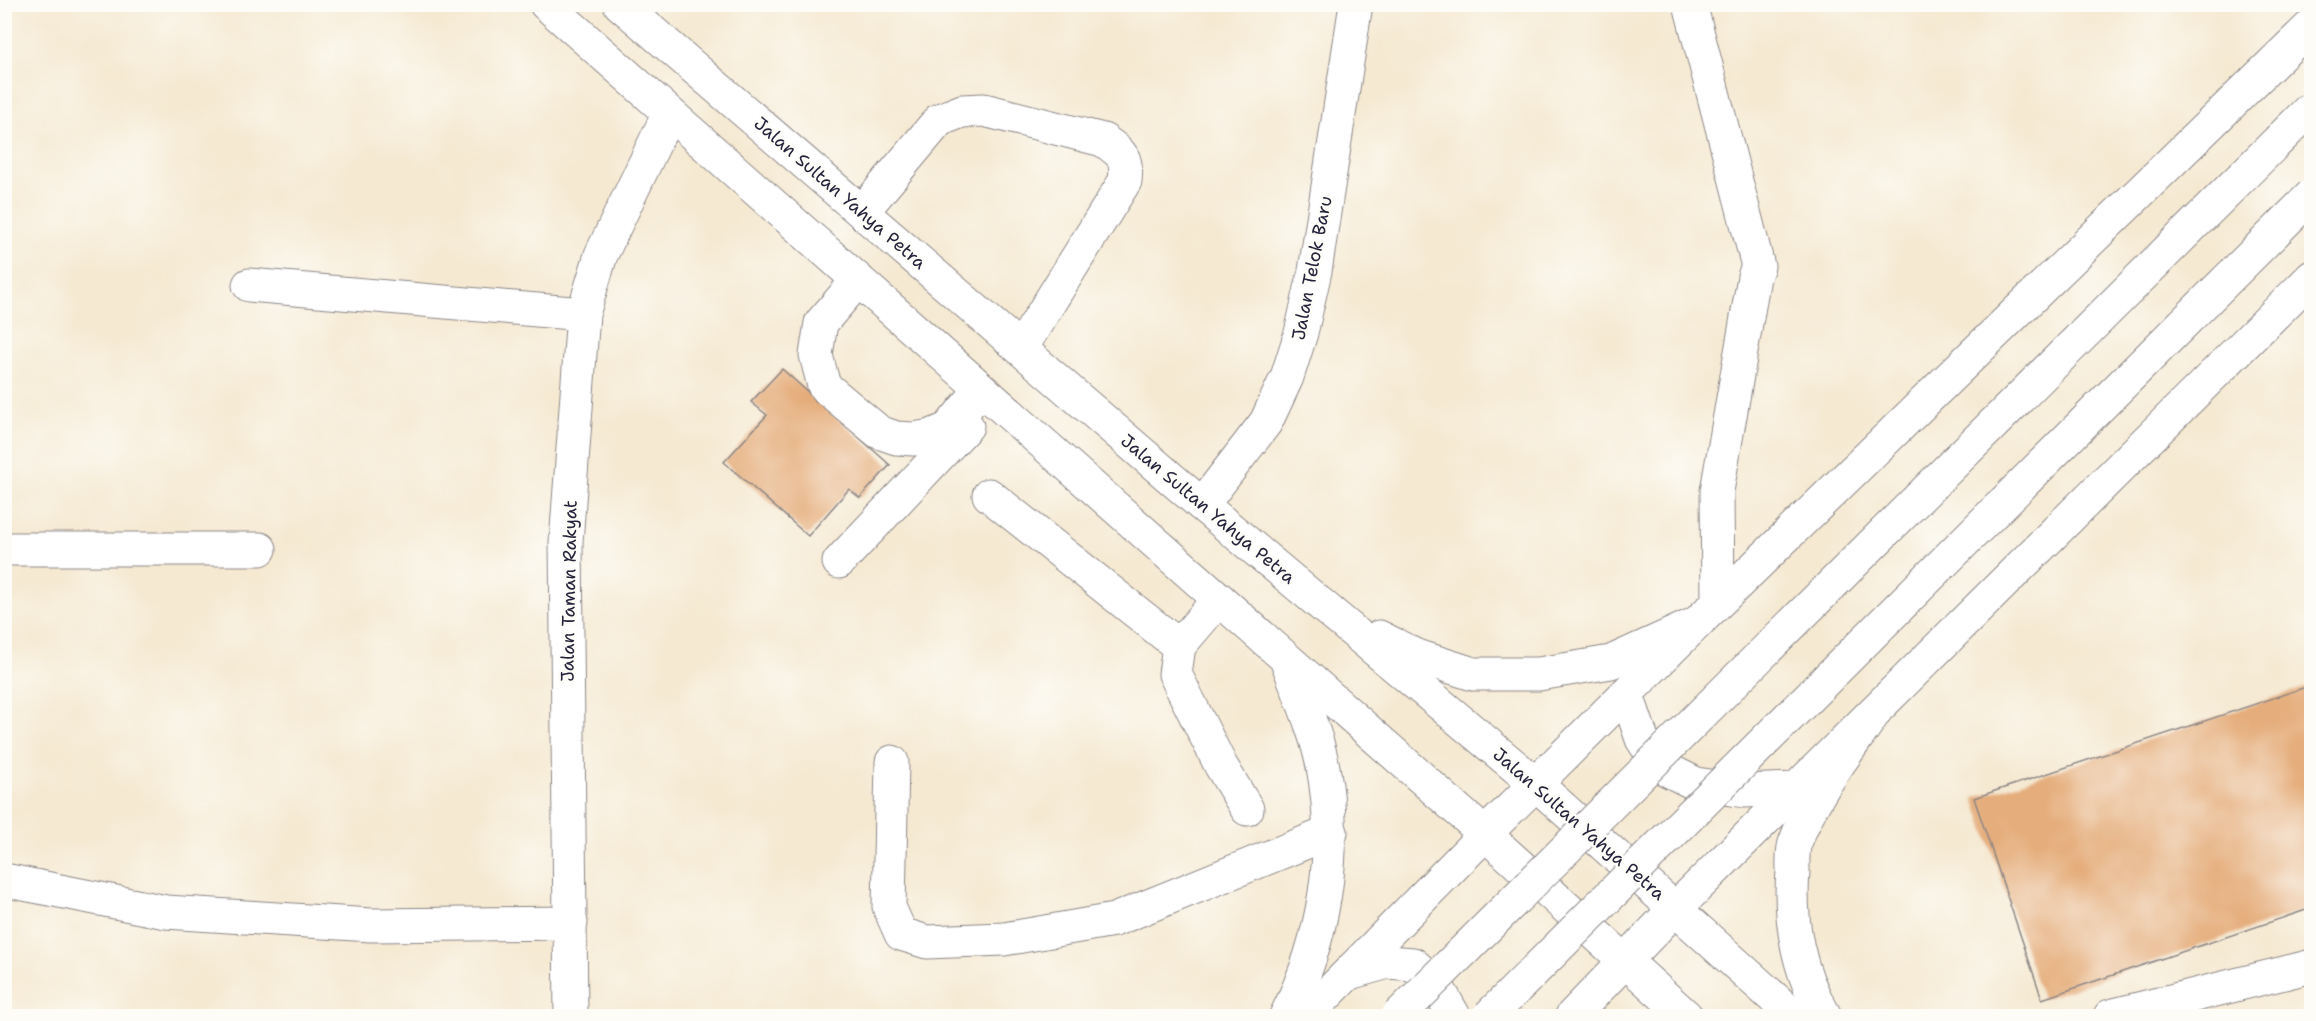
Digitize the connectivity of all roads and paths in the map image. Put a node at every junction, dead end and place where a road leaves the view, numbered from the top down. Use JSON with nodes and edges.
{"nodes":[{"id":1,"x":546,"y":4,"type":"edge"},
{"id":2,"x":620,"y":4,"type":"edge"},
{"id":3,"x":1356,"y":4,"type":"edge"},
{"id":4,"x":1690,"y":4,"type":"edge"},
{"id":5,"x":2312,"y":25,"type":"edge"},
{"id":6,"x":2312,"y":107,"type":"edge"},
{"id":7,"x":669,"y":113,"type":"junction"},
{"id":8,"x":2312,"y":195,"type":"edge"},
{"id":9,"x":862,"y":212,"type":"junction"},
{"id":10,"x":2312,"y":277,"type":"edge"},
{"id":11,"x":858,"y":280,"type":"junction"},
{"id":12,"x":249,"y":285,"type":"dead end"},
{"id":13,"x":583,"y":314,"type":"junction"},
{"id":14,"x":1021,"y":348,"type":"junction"},
{"id":15,"x":987,"y":394,"type":"junction"},
{"id":16,"x":989,"y":495,"type":"dead end"},
{"id":17,"x":1202,"y":505,"type":"junction"},
{"id":18,"x":4,"y":549,"type":"edge"},
{"id":19,"x":260,"y":549,"type":"dead end"},
{"id":20,"x":839,"y":562,"type":"dead end"},
{"id":21,"x":1219,"y":598,"type":"junction"},
{"id":22,"x":1708,"y":612,"type":"junction"},
{"id":23,"x":1336,"y":617,"type":"junction"},
{"id":24,"x":1179,"y":646,"type":"junction"},
{"id":25,"x":1286,"y":658,"type":"junction"},
{"id":26,"x":1626,"y":695,"type":"junction"},
{"id":27,"x":1876,"y":710,"type":"junction"},
{"id":28,"x":892,"y":762,"type":"dead end"},
{"id":29,"x":1536,"y":784,"type":"junction"},
{"id":30,"x":1796,"y":789,"type":"junction"},
{"id":31,"x":1247,"y":809,"type":"dead end"},
{"id":32,"x":1331,"y":832,"type":"junction"},
{"id":33,"x":1485,"y":834,"type":"junction"},
{"id":34,"x":4,"y":880,"type":"edge"},
{"id":35,"x":1675,"y":909,"type":"junction"},
{"id":36,"x":571,"y":923,"type":"junction"},
{"id":37,"x":1625,"y":962,"type":"junction"},
{"id":38,"x":2312,"y":966,"type":"edge"},
{"id":39,"x":1349,"y":973,"type":"junction"},
{"id":40,"x":571,"y":1017,"type":"edge"},
{"id":41,"x":1286,"y":1017,"type":"edge"},
{"id":42,"x":1306,"y":1017,"type":"edge"},
{"id":43,"x":1398,"y":1017,"type":"edge"},
{"id":44,"x":1454,"y":1017,"type":"edge"},
{"id":45,"x":1489,"y":1017,"type":"edge"},
{"id":46,"x":1572,"y":1017,"type":"edge"},
{"id":47,"x":1686,"y":1017,"type":"edge"},
{"id":48,"x":1794,"y":1017,"type":"edge"},
{"id":49,"x":1825,"y":1017,"type":"edge"},
{"id":50,"x":2110,"y":1017,"type":"edge"}],
"edges":[{"from":1,"to":7,"type":"main road"},
{"from":2,"to":9,"type":"main road","name":"Jalan Sultan Yahya Petra"},
{"from":3,"to":17,"type":"main road","name":"Jalan Telok Baru"},
{"from":4,"to":22,"type":"main road"},
{"from":5,"to":22,"type":"main road"},
{"from":6,"to":43,"type":"main road","bridge":true},
{"from":7,"to":11,"type":"main road"},
{"from":7,"to":13,"type":"main road","name":"Jalan Taman Rakyat"},
{"from":8,"to":45,"type":"main road","bridge":true},
{"from":9,"to":14,"type":"main road","name":"Jalan Sultan Yahya Petra"},
{"from":9,"to":14,"type":"main road"},
{"from":10,"to":27,"type":"main road"},
{"from":11,"to":15,"type":"main road"},
{"from":11,"to":15,"type":"main road"},
{"from":12,"to":13,"type":"main road"},
{"from":13,"to":36,"type":"main road","name":"Jalan Taman Rakyat"},
{"from":14,"to":17,"type":"main road","name":"Jalan Sultan Yahya Petra"},
{"from":15,"to":20,"type":"main road"},
{"from":15,"to":21,"type":"main road"},
{"from":16,"to":24,"type":"main road"},
{"from":17,"to":23,"type":"main road","name":"Jalan Sultan Yahya Petra"},
{"from":18,"to":19,"type":"main road"},
{"from":21,"to":24,"type":"main road"},
{"from":21,"to":25,"type":"main road"},
{"from":22,"to":23,"type":"main road"},
{"from":22,"to":26,"type":"main road"},
{"from":23,"to":29,"type":"main road","name":"Jalan Sultan Yahya Petra"},
{"from":24,"to":31,"type":"main road"},
{"from":25,"to":32,"type":"main road"},
{"from":25,"to":33,"type":"main road"},
{"from":26,"to":29,"type":"main road"},
{"from":26,"to":30,"type":"main road"},
{"from":27,"to":30,"type":"main road"},
{"from":27,"to":49,"type":"main road"},
{"from":28,"to":32,"type":"main road"},
{"from":29,"to":33,"type":"main road"},
{"from":29,"to":35,"type":"main road","name":"Jalan Sultan Yahya Petra"},
{"from":30,"to":35,"type":"main road"},
{"from":32,"to":41,"type":"main road"},
{"from":33,"to":37,"type":"main road"},
{"from":33,"to":39,"type":"main road"},
{"from":34,"to":36,"type":"main road"},
{"from":35,"to":37,"type":"main road"},
{"from":35,"to":48,"type":"main road","name":"Jalan Sultan Yahya Petra"},
{"from":36,"to":40,"type":"main road","name":"Jalan Taman Rakyat"},
{"from":37,"to":46,"type":"main road"},
{"from":37,"to":47,"type":"main road"},
{"from":38,"to":50,"type":"main road"},
{"from":39,"to":42,"type":"main road"},
{"from":39,"to":44,"type":"main road"}]}
